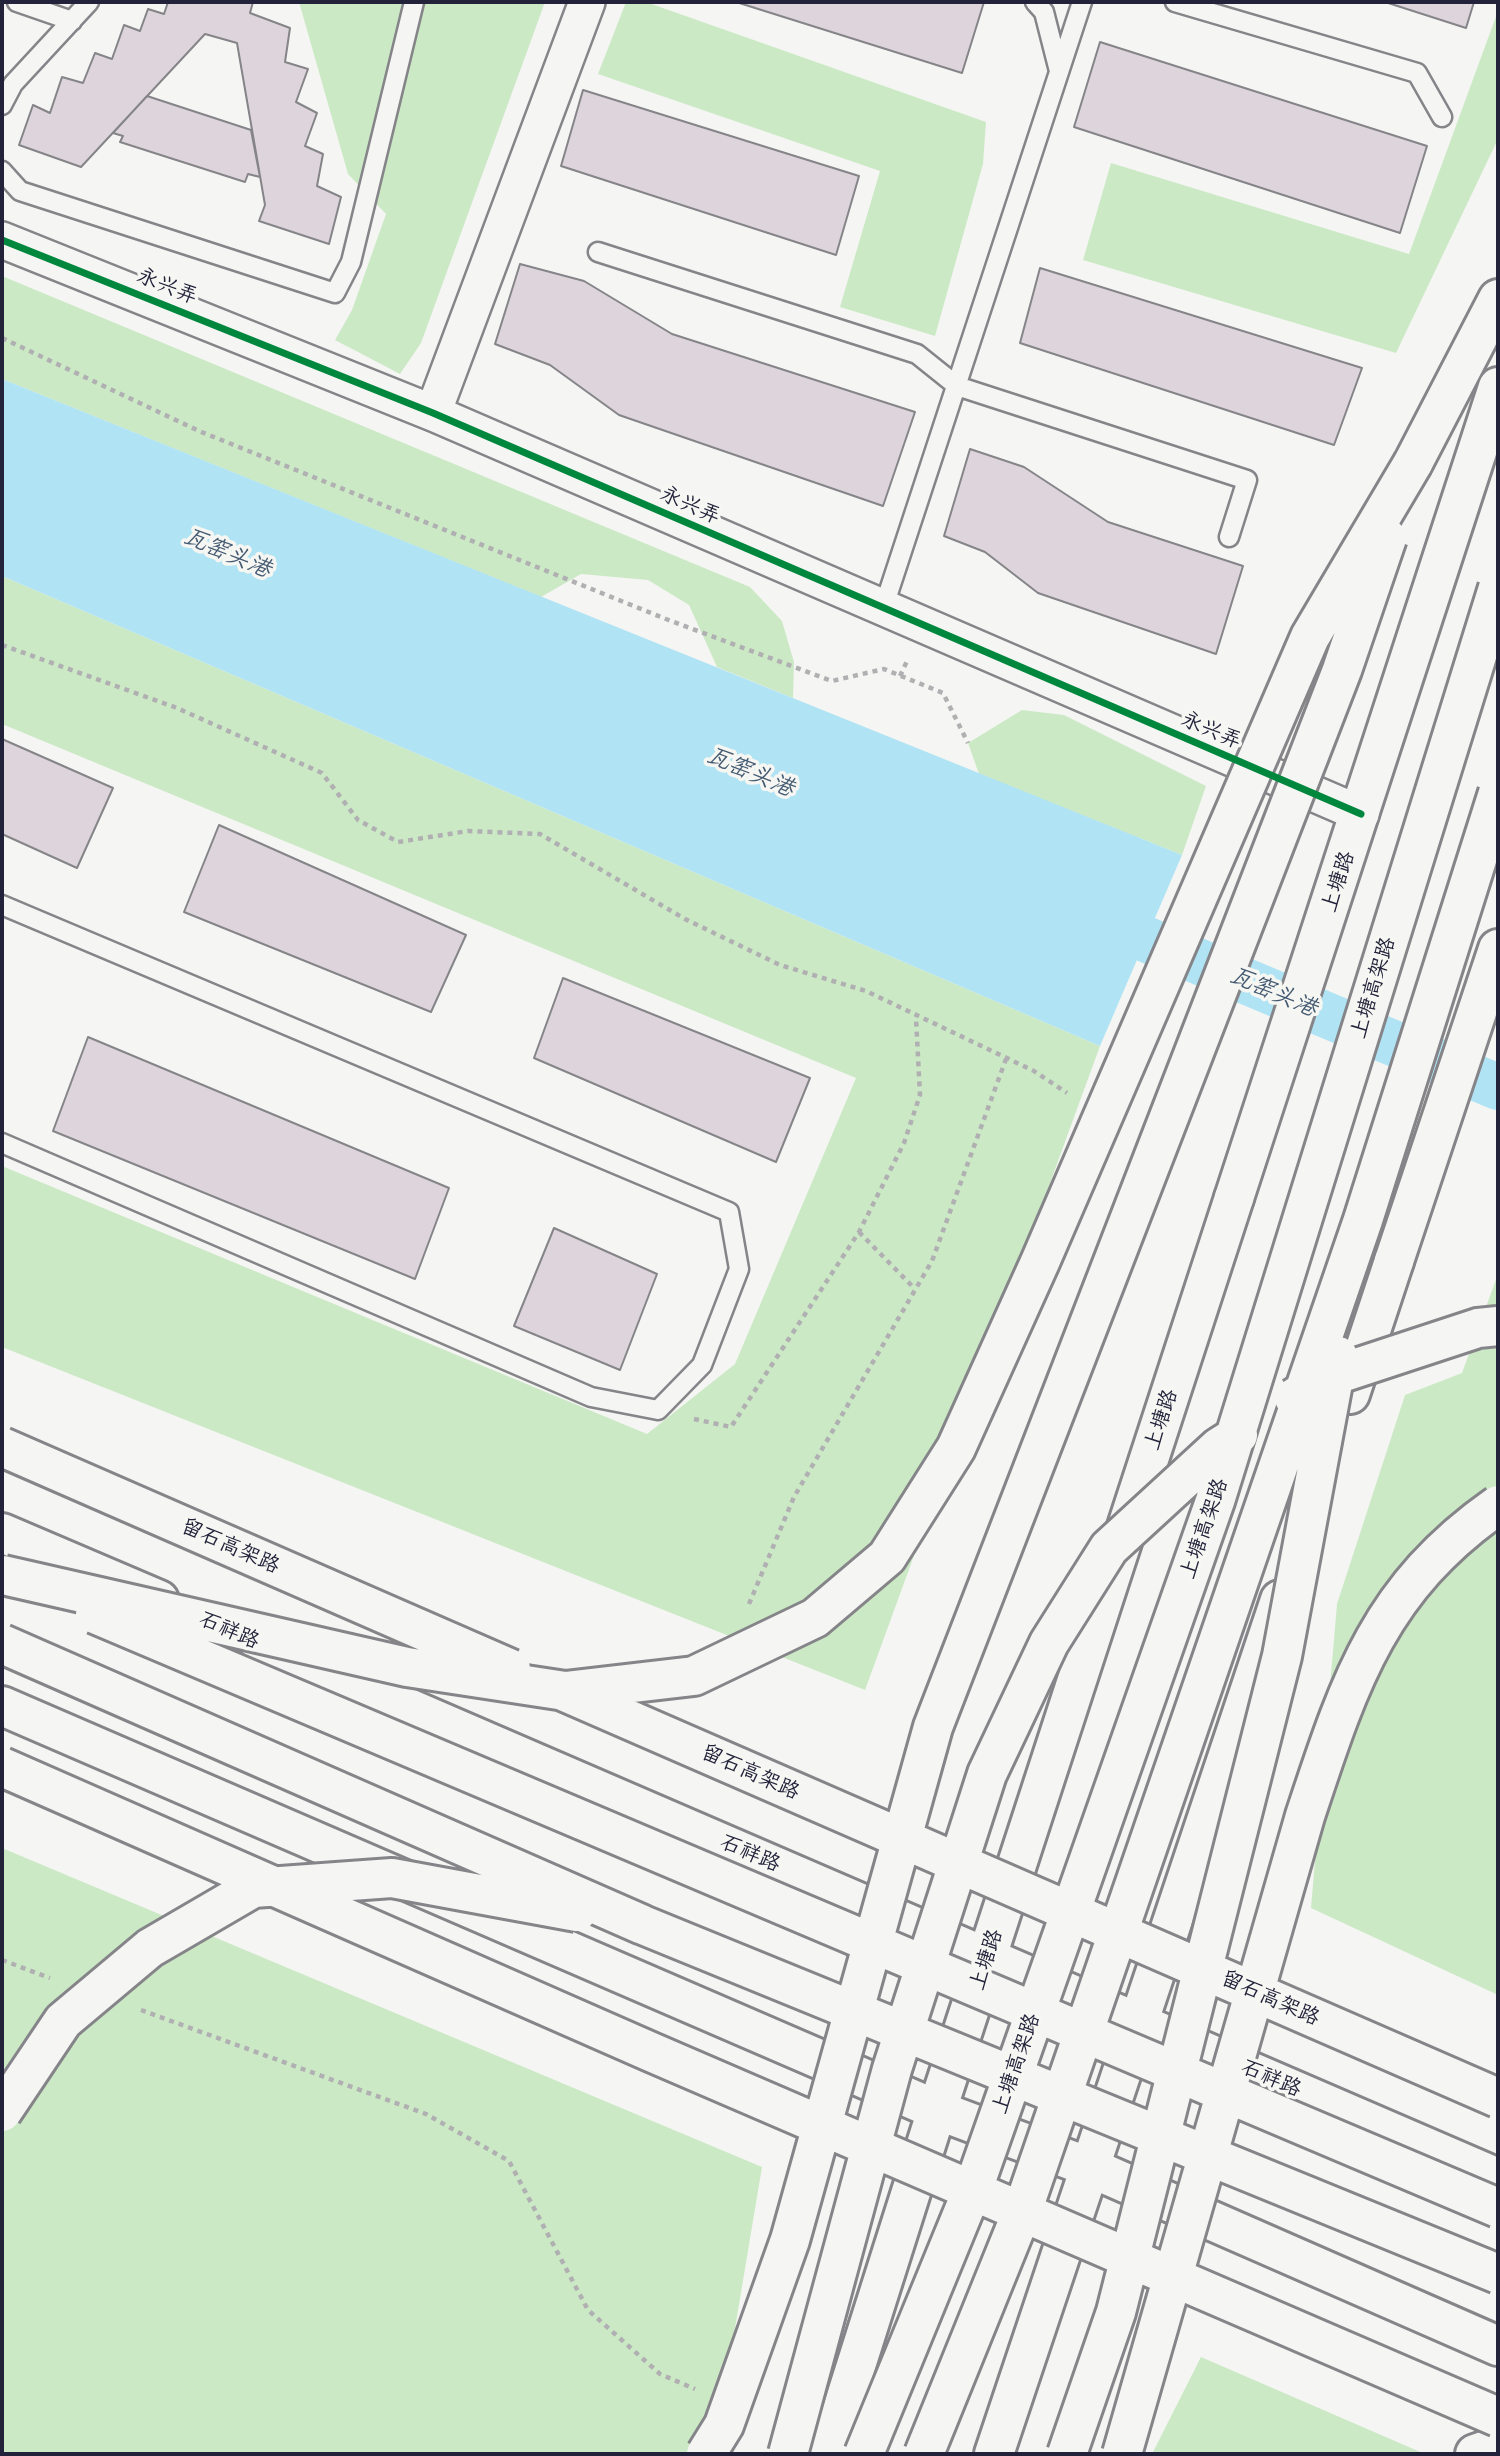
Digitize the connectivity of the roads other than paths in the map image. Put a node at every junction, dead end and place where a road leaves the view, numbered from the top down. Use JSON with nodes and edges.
{"nodes":[{"id":1,"x":17,"y":2,"type":"edge"},
{"id":2,"x":89,"y":2,"type":"edge"},
{"id":3,"x":414,"y":2,"type":"edge"},
{"id":4,"x":587,"y":2,"type":"edge"},
{"id":5,"x":1035,"y":2,"type":"edge"},
{"id":6,"x":1082,"y":2,"type":"edge"},
{"id":7,"x":1175,"y":2,"type":"edge"},
{"id":8,"x":72,"y":21,"type":"junction"},
{"id":9,"x":1059,"y":71,"type":"junction"},
{"id":10,"x":2,"y":105,"type":"edge"},
{"id":11,"x":1442,"y":117,"type":"dead end"},
{"id":12,"x":2,"y":171,"type":"edge"},
{"id":13,"x":2,"y":240,"type":"edge"},
{"id":14,"x":598,"y":252,"type":"dead end"},
{"id":15,"x":1498,"y":299,"type":"edge"},
{"id":16,"x":957,"y":386,"type":"junction"},
{"id":17,"x":1498,"y":387,"type":"edge"},
{"id":18,"x":433,"y":413,"type":"junction"},
{"id":19,"x":1413,"y":463,"type":"junction"},
{"id":20,"x":1229,"y":537,"type":"dead end"},
{"id":21,"x":1498,"y":588,"type":"edge"},
{"id":22,"x":883,"y":609,"type":"junction"},
{"id":23,"x":1498,"y":793,"type":"edge"},
{"id":24,"x":1361,"y":814,"type":"junction"},
{"id":25,"x":2,"y":905,"type":"edge"},
{"id":26,"x":1498,"y":949,"type":"edge"},
{"id":27,"x":2,"y":1143,"type":"edge"},
{"id":28,"x":1363,"y":1220,"type":"junction"},
{"id":29,"x":1498,"y":1326,"type":"edge"},
{"id":30,"x":2,"y":1447,"type":"edge"},
{"id":31,"x":1498,"y":1505,"type":"edge"},
{"id":32,"x":2,"y":1533,"type":"edge"},
{"id":33,"x":2,"y":1575,"type":"edge"},
{"id":34,"x":2,"y":1644,"type":"edge"},
{"id":35,"x":2,"y":1706,"type":"edge"},
{"id":36,"x":2,"y":1767,"type":"edge"},
{"id":37,"x":643,"y":1925,"type":"junction"},
{"id":38,"x":988,"y":1957,"type":"junction"},
{"id":39,"x":1139,"y":2022,"type":"junction"},
{"id":40,"x":1498,"y":2098,"type":"edge"},
{"id":41,"x":937,"y":2110,"type":"junction"},
{"id":42,"x":2,"y":2112,"type":"edge"},
{"id":43,"x":1089,"y":2167,"type":"junction"},
{"id":44,"x":1494,"y":2197,"type":"edge"},
{"id":45,"x":1498,"y":2274,"type":"edge"},
{"id":46,"x":1498,"y":2346,"type":"edge"},
{"id":47,"x":1498,"y":2417,"type":"edge"},
{"id":48,"x":1498,"y":2446,"type":"edge"},
{"id":49,"x":706,"y":2454,"type":"edge"},
{"id":50,"x":788,"y":2454,"type":"edge"},
{"id":51,"x":828,"y":2454,"type":"edge"},
{"id":52,"x":864,"y":2454,"type":"edge"},
{"id":53,"x":924,"y":2454,"type":"edge"},
{"id":54,"x":994,"y":2454,"type":"edge"},
{"id":55,"x":1067,"y":2454,"type":"edge"},
{"id":56,"x":1122,"y":2454,"type":"edge"},
{"id":57,"x":1475,"y":2454,"type":"edge"}],
"edges":[{"from":1,"to":8,"type":"lane"},
{"from":2,"to":8,"type":"lane"},
{"from":3,"to":12,"type":"lane"},
{"from":4,"to":18,"type":"street"},
{"from":5,"to":9,"type":"lane"},
{"from":6,"to":9,"type":"lane"},
{"from":7,"to":11,"type":"lane"},
{"from":8,"to":10,"type":"lane"},
{"from":9,"to":16,"type":"lane"},
{"from":13,"to":18,"type":"street","name":"永兴弄"},
{"from":14,"to":16,"type":"lane"},
{"from":15,"to":19,"type":"main road"},
{"from":16,"to":20,"type":"lane"},
{"from":16,"to":22,"type":"lane"},
{"from":17,"to":24,"type":"main road","name":"上塘路"},
{"from":18,"to":22,"type":"street","name":"永兴弄"},
{"from":19,"to":33,"type":"main road","bridge":true},
{"from":19,"to":49,"type":"main road","bridge":true},
{"from":21,"to":52,"type":"main road","name":"上塘高架路","bridge":true},
{"from":22,"to":24,"type":"street","name":"永兴弄"},
{"from":23,"to":28,"type":"main road","bridge":true},
{"from":24,"to":38,"type":"main road","name":"上塘路"},
{"from":25,"to":27,"type":"lane"},
{"from":26,"to":39,"type":"main road"},
{"from":28,"to":53,"type":"main road","bridge":true},
{"from":28,"to":55,"type":"main road","bridge":true},
{"from":29,"to":50,"type":"main road","bridge":true},
{"from":30,"to":40,"type":"main road","name":"留石高架路","bridge":true},
{"from":31,"to":56,"type":"main road","bridge":true},
{"from":32,"to":38,"type":"main road","name":"石祥路"},
{"from":33,"to":44,"type":"main road","bridge":true},
{"from":34,"to":37,"type":"main road","bridge":true},
{"from":35,"to":41,"type":"main road"},
{"from":36,"to":47,"type":"main road","bridge":true},
{"from":37,"to":42,"type":"main road","bridge":true},
{"from":37,"to":45,"type":"main road","bridge":true},
{"from":38,"to":39,"type":"main road","name":"石祥路"},
{"from":38,"to":41,"type":"main road","name":"上塘路"},
{"from":39,"to":43,"type":"main road"},
{"from":39,"to":44,"type":"main road","name":"石祥路"},
{"from":41,"to":43,"type":"main road"},
{"from":41,"to":51,"type":"main road","name":"上塘路"},
{"from":43,"to":46,"type":"main road"},
{"from":43,"to":54,"type":"main road"},
{"from":48,"to":57,"type":"main road"}]}
